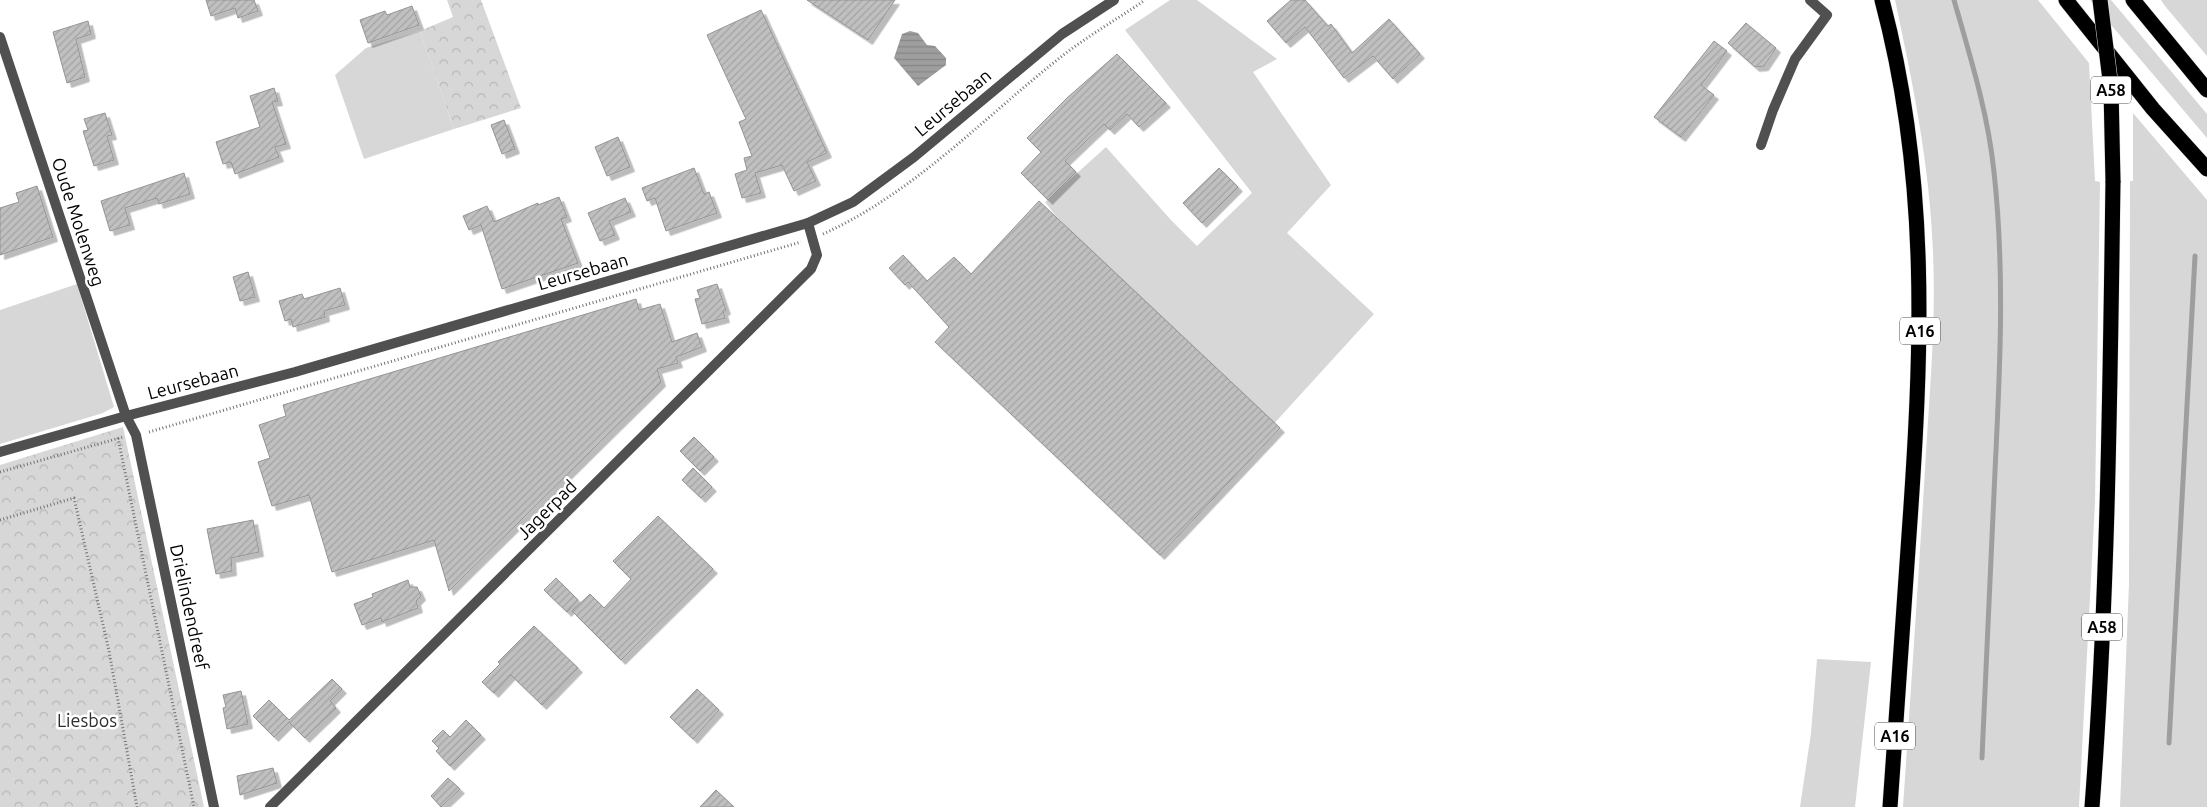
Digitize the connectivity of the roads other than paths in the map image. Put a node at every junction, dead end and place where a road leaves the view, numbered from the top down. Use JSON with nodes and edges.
{"nodes":[{"id":1,"x":1114,"y":0,"type":"edge"},
{"id":2,"x":1810,"y":0,"type":"edge"},
{"id":3,"x":1882,"y":0,"type":"edge"},
{"id":4,"x":2066,"y":0,"type":"edge"},
{"id":5,"x":2100,"y":0,"type":"edge"},
{"id":6,"x":2132,"y":0,"type":"edge"},
{"id":7,"x":0,"y":37,"type":"edge"},
{"id":8,"x":2207,"y":90,"type":"edge"},
{"id":9,"x":1761,"y":145,"type":"dead end"},
{"id":10,"x":2207,"y":169,"type":"edge"},
{"id":11,"x":808,"y":223,"type":"junction"},
{"id":12,"x":126,"y":416,"type":"junction"},
{"id":13,"x":0,"y":452,"type":"edge"},
{"id":14,"x":214,"y":807,"type":"edge"},
{"id":15,"x":270,"y":807,"type":"edge"},
{"id":16,"x":1890,"y":807,"type":"edge"},
{"id":17,"x":2092,"y":807,"type":"edge"}],
"edges":[{"from":1,"to":11,"type":"street","name":"Leursebaan"},
{"from":2,"to":9,"type":"street"},
{"from":3,"to":16,"type":"highway","number":"A16"},
{"from":4,"to":10,"type":"highway"},
{"from":5,"to":17,"type":"highway","number":"A58","bridge":true},
{"from":6,"to":8,"type":"highway"},
{"from":7,"to":12,"type":"street","name":"Oude Molenweg"},
{"from":11,"to":12,"type":"street","name":"Leursebaan"},
{"from":11,"to":15,"type":"street","name":"Jagerpad"},
{"from":12,"to":13,"type":"street","name":"Leursebaan"},
{"from":12,"to":14,"type":"street","name":"Drielindendreef"}]}
